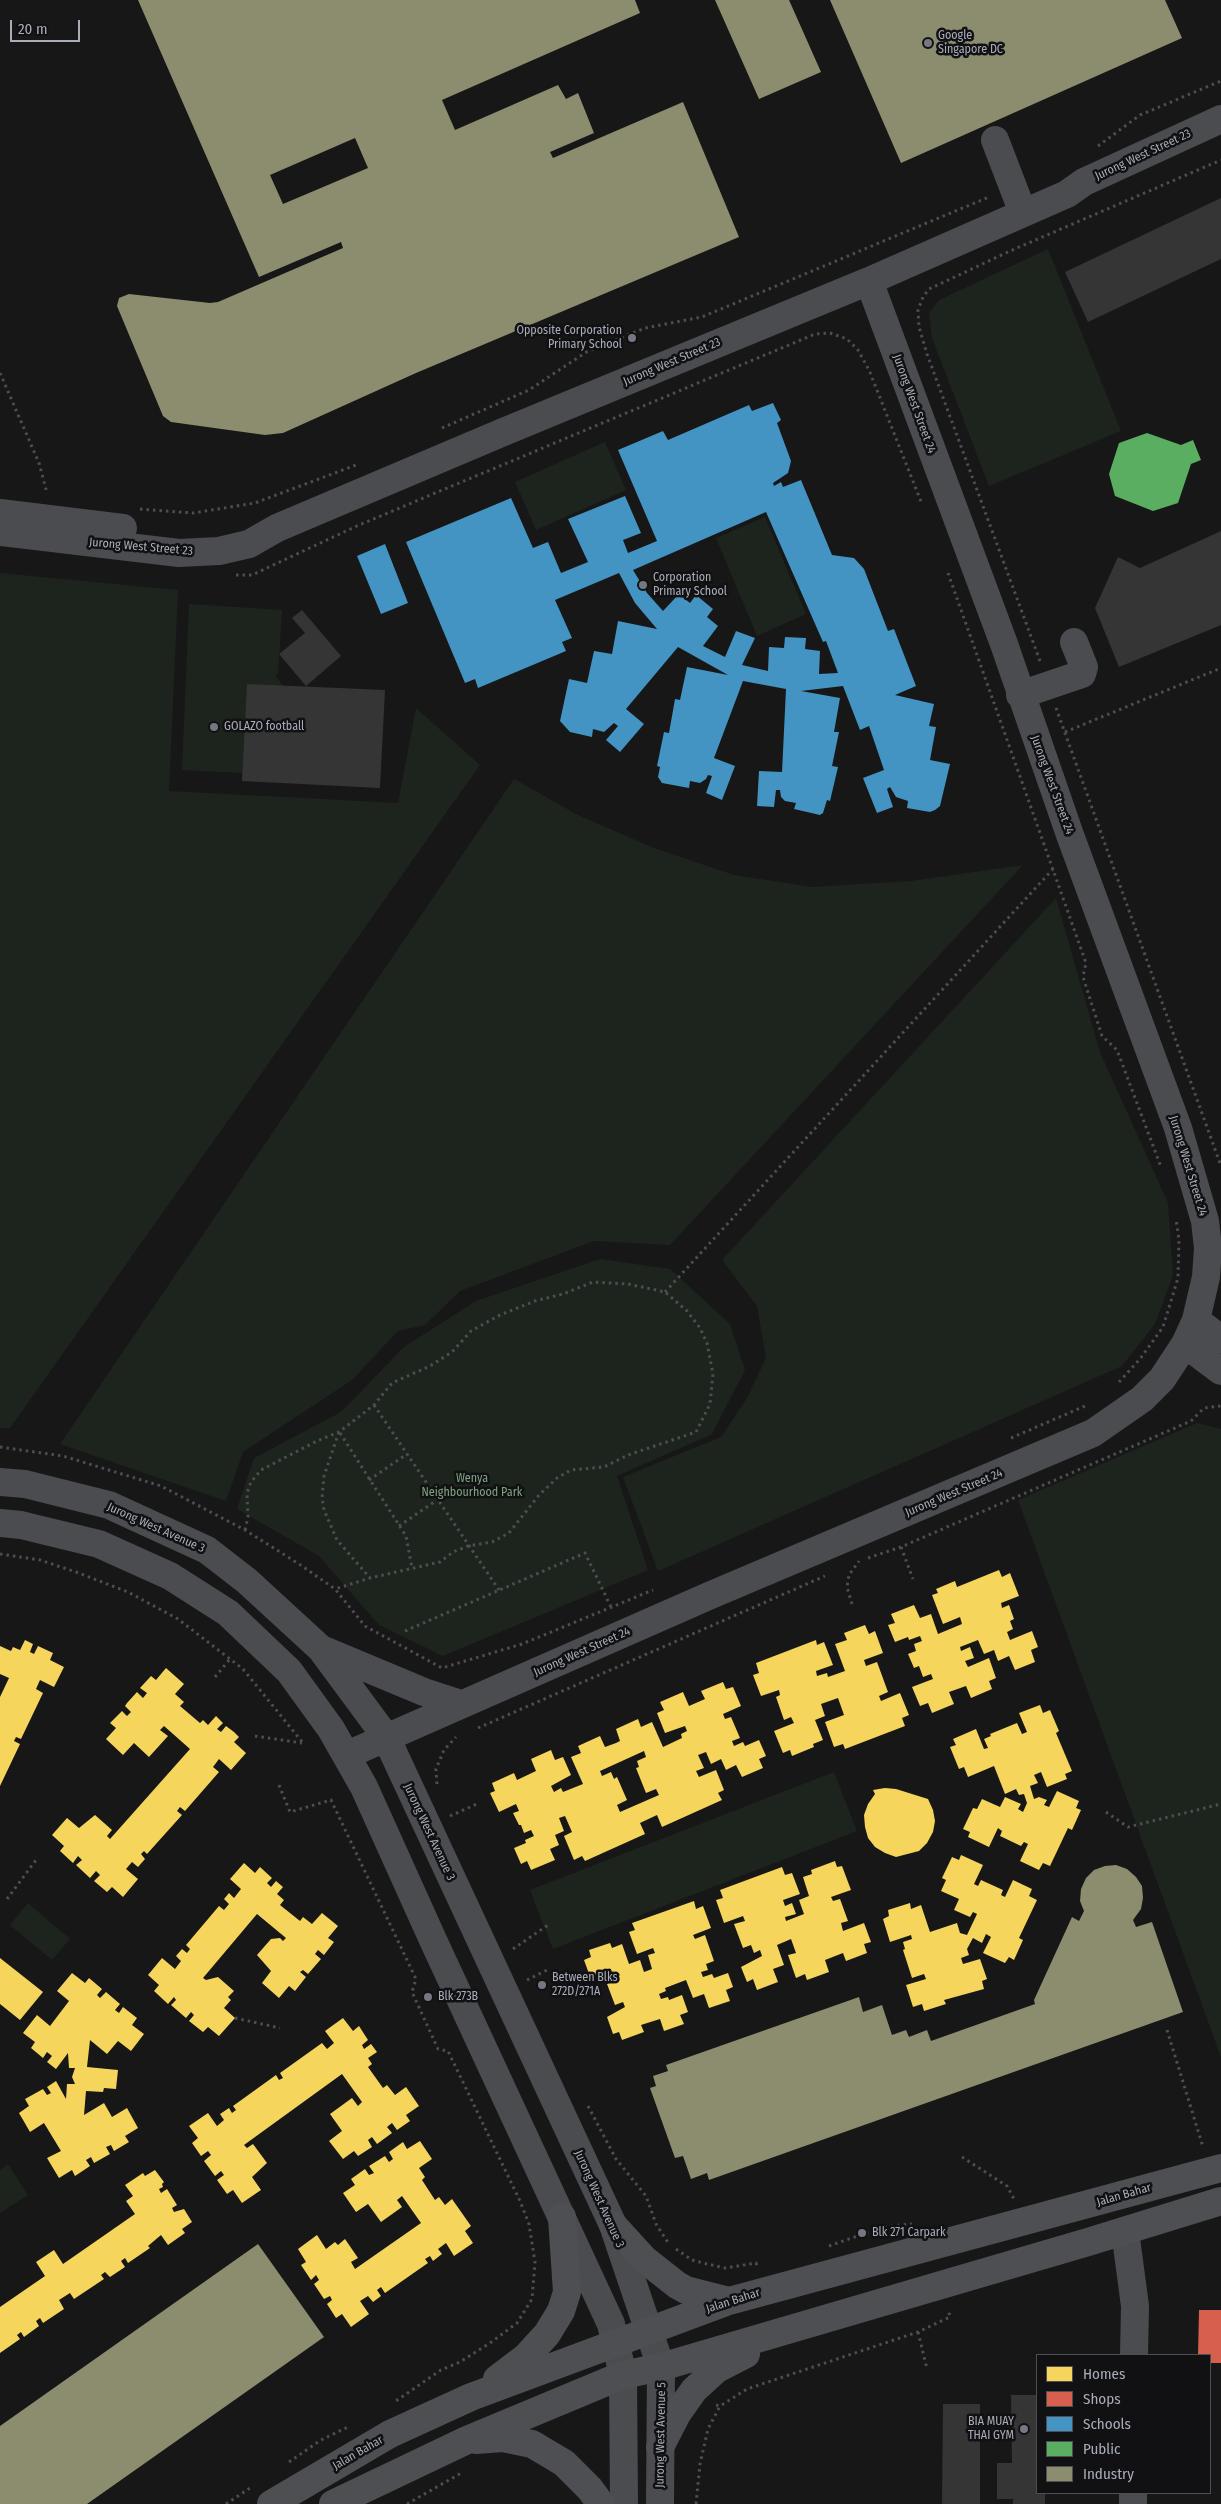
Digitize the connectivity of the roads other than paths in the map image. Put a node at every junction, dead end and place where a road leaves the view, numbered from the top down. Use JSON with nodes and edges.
{"nodes":[{"id":1,"x":1221,"y":119,"type":"edge"},
{"id":2,"x":1221,"y":139,"type":"edge"},
{"id":3,"x":995,"y":140,"type":"dead end"},
{"id":4,"x":1067,"y":194,"type":"junction"},
{"id":5,"x":1023,"y":213,"type":"junction"},
{"id":6,"x":869,"y":281,"type":"junction"},
{"id":7,"x":0,"y":513,"type":"edge"},
{"id":8,"x":277,"y":528,"type":"junction"},
{"id":9,"x":0,"y":532,"type":"edge"},
{"id":10,"x":1074,"y":642,"type":"dead end"},
{"id":11,"x":1020,"y":695,"type":"junction"},
{"id":12,"x":1196,"y":1320,"type":"junction"},
{"id":13,"x":1221,"y":1339,"type":"edge"},
{"id":14,"x":1185,"y":1344,"type":"junction"},
{"id":15,"x":1221,"y":1371,"type":"edge"},
{"id":16,"x":0,"y":1482,"type":"edge"},
{"id":17,"x":0,"y":1523,"type":"edge"},
{"id":18,"x":321,"y":1649,"type":"junction"},
{"id":19,"x":461,"y":1704,"type":"junction"},
{"id":20,"x":386,"y":1737,"type":"junction"},
{"id":21,"x":347,"y":1755,"type":"junction"},
{"id":22,"x":1217,"y":2156,"type":"edge"},
{"id":23,"x":1221,"y":2201,"type":"edge"},
{"id":24,"x":1059,"y":2213,"type":"junction"},
{"id":25,"x":562,"y":2217,"type":"junction"},
{"id":26,"x":613,"y":2226,"type":"junction"},
{"id":27,"x":1125,"y":2231,"type":"junction"},
{"id":28,"x":1088,"y":2242,"type":"junction"},
{"id":29,"x":729,"y":2300,"type":"junction"},
{"id":30,"x":799,"y":2327,"type":"junction"},
{"id":31,"x":650,"y":2330,"type":"junction"},
{"id":32,"x":617,"y":2342,"type":"junction"},
{"id":33,"x":1134,"y":2354,"type":"edge"},
{"id":34,"x":662,"y":2367,"type":"junction"},
{"id":35,"x":624,"y":2375,"type":"junction"},
{"id":36,"x":471,"y":2397,"type":"junction"},
{"id":37,"x":467,"y":2440,"type":"junction"},
{"id":38,"x":660,"y":2447,"type":"junction"},
{"id":39,"x":272,"y":2504,"type":"edge"},
{"id":40,"x":332,"y":2504,"type":"edge"},
{"id":41,"x":601,"y":2504,"type":"edge"},
{"id":42,"x":624,"y":2504,"type":"edge"},
{"id":43,"x":660,"y":2504,"type":"edge"}],
"edges":[{"from":1,"to":4,"type":"street","name":"Jurong West Street 23"},
{"from":2,"to":4,"type":"street","name":"Jurong West Street 23"},
{"from":3,"to":5,"type":"street"},
{"from":4,"to":5,"type":"street","name":"Jurong West Street 23"},
{"from":5,"to":6,"type":"street","name":"Jurong West Street 23"},
{"from":6,"to":8,"type":"street","name":"Jurong West Street 23"},
{"from":6,"to":11,"type":"street","name":"Jurong West Street 24"},
{"from":7,"to":8,"type":"street","name":"Jurong West Street 23"},
{"from":8,"to":9,"type":"street","name":"Jurong West Street 23"},
{"from":10,"to":11,"type":"street"},
{"from":11,"to":12,"type":"street","name":"Jurong West Street 24"},
{"from":12,"to":13,"type":"street"},
{"from":12,"to":14,"type":"street","name":"Jurong West Street 24"},
{"from":14,"to":15,"type":"street"},
{"from":14,"to":19,"type":"street","name":"Jurong West Street 24"},
{"from":16,"to":18,"type":"street","name":"Jurong West Avenue 3"},
{"from":17,"to":21,"type":"street"},
{"from":18,"to":19,"type":"street"},
{"from":18,"to":20,"type":"street","name":"Jurong West Avenue 3"},
{"from":19,"to":20,"type":"street","name":"Jurong West Street 24"},
{"from":20,"to":21,"type":"street","name":"Jurong West Street 24"},
{"from":20,"to":26,"type":"street","name":"Jurong West Avenue 3"},
{"from":21,"to":25,"type":"street"},
{"from":22,"to":24,"type":"main road","name":"Jalan Bahar"},
{"from":23,"to":27,"type":"main road"},
{"from":24,"to":28,"type":"main road"},
{"from":24,"to":29,"type":"main road","name":"Jalan Bahar"},
{"from":25,"to":32,"type":"street"},
{"from":25,"to":36,"type":"main road"},
{"from":26,"to":29,"type":"main road"},
{"from":26,"to":31,"type":"street","name":"Jurong West Avenue 3"},
{"from":27,"to":28,"type":"main road"},
{"from":27,"to":33,"type":"street"},
{"from":28,"to":30,"type":"main road"},
{"from":29,"to":31,"type":"main road","name":"Jalan Bahar"},
{"from":30,"to":34,"type":"main road"},
{"from":30,"to":38,"type":"main road"},
{"from":31,"to":32,"type":"main road","name":"Jalan Bahar"},
{"from":31,"to":34,"type":"street","name":"Jurong West Avenue 3"},
{"from":32,"to":35,"type":"street"},
{"from":32,"to":36,"type":"main road","name":"Jalan Bahar"},
{"from":34,"to":35,"type":"main road"},
{"from":34,"to":38,"type":"street","name":"Jurong West Avenue 5"},
{"from":35,"to":37,"type":"main road"},
{"from":35,"to":42,"type":"street"},
{"from":36,"to":39,"type":"main road","name":"Jalan Bahar"},
{"from":37,"to":40,"type":"main road"},
{"from":37,"to":41,"type":"main road"},
{"from":38,"to":43,"type":"street","name":"Jurong West Avenue 5"}]}
